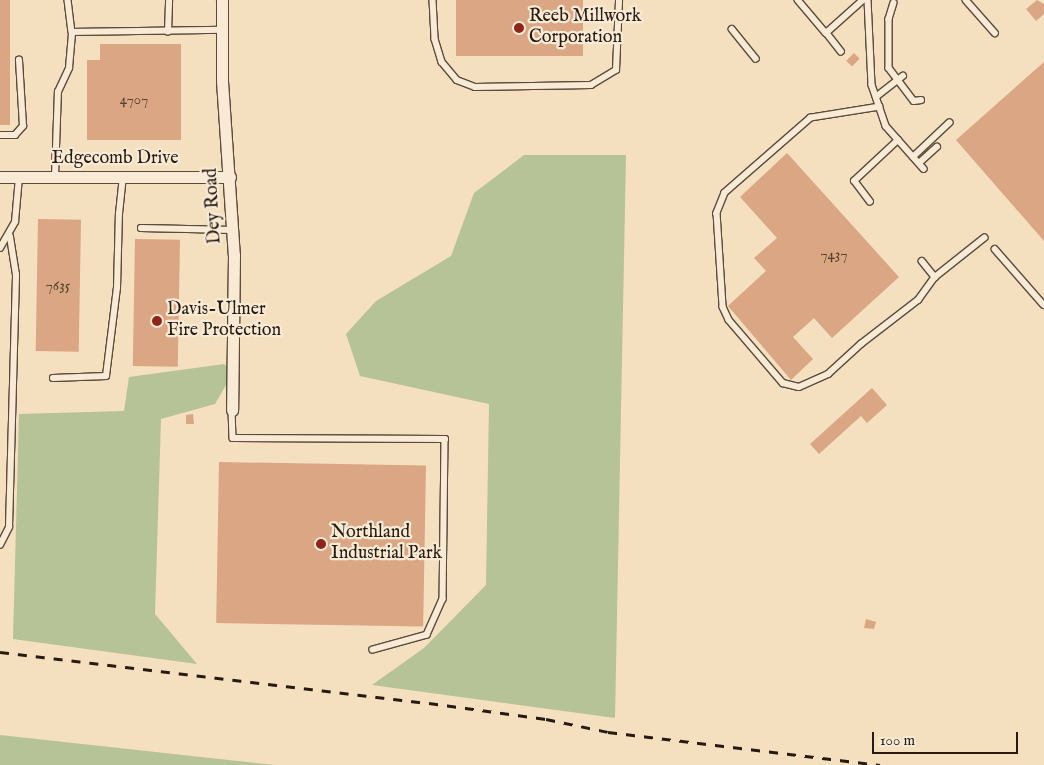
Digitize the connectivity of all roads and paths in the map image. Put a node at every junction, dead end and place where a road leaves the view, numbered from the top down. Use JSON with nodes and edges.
{"nodes":[{"id":1,"x":68,"y":0,"type":"edge"},
{"id":2,"x":169,"y":0,"type":"edge"},
{"id":3,"x":222,"y":0,"type":"edge"},
{"id":4,"x":433,"y":0,"type":"edge"},
{"id":5,"x":620,"y":0,"type":"edge"},
{"id":6,"x":798,"y":0,"type":"edge"},
{"id":7,"x":863,"y":0,"type":"edge"},
{"id":8,"x":868,"y":0,"type":"edge"},
{"id":9,"x":966,"y":0,"type":"edge"},
{"id":10,"x":894,"y":3,"type":"dead end"},
{"id":11,"x":732,"y":29,"type":"dead end"},
{"id":12,"x":222,"y":30,"type":"junction"},
{"id":13,"x":72,"y":32,"type":"junction"},
{"id":14,"x":168,"y":32,"type":"junction"},
{"id":15,"x":826,"y":32,"type":"junction"},
{"id":16,"x":995,"y":33,"type":"dead end"},
{"id":17,"x":841,"y":52,"type":"dead end"},
{"id":18,"x":756,"y":59,"type":"dead end"},
{"id":19,"x":19,"y":60,"type":"dead end"},
{"id":20,"x":903,"y":76,"type":"dead end"},
{"id":21,"x":896,"y":81,"type":"junction"},
{"id":22,"x":876,"y":97,"type":"junction"},
{"id":23,"x":921,"y":100,"type":"dead end"},
{"id":24,"x":880,"y":107,"type":"junction"},
{"id":25,"x":948,"y":123,"type":"dead end"},
{"id":26,"x":0,"y":135,"type":"edge"},
{"id":27,"x":898,"y":140,"type":"junction"},
{"id":28,"x":937,"y":147,"type":"dead end"},
{"id":29,"x":913,"y":157,"type":"junction"},
{"id":30,"x":919,"y":163,"type":"junction"},
{"id":31,"x":924,"y":169,"type":"dead end"},
{"id":32,"x":55,"y":176,"type":"junction"},
{"id":33,"x":123,"y":176,"type":"junction"},
{"id":34,"x":0,"y":177,"type":"edge"},
{"id":35,"x":19,"y":177,"type":"junction"},
{"id":36,"x":230,"y":177,"type":"junction"},
{"id":37,"x":870,"y":202,"type":"dead end"},
{"id":38,"x":141,"y":228,"type":"dead end"},
{"id":39,"x":233,"y":230,"type":"junction"},
{"id":40,"x":10,"y":236,"type":"junction"},
{"id":41,"x":984,"y":238,"type":"dead end"},
{"id":42,"x":0,"y":248,"type":"edge"},
{"id":43,"x":995,"y":249,"type":"dead end"},
{"id":44,"x":922,"y":261,"type":"dead end"},
{"id":45,"x":935,"y":277,"type":"junction"},
{"id":46,"x":1044,"y":305,"type":"edge"},
{"id":47,"x":53,"y":378,"type":"dead end"},
{"id":48,"x":232,"y":410,"type":"joint"},
{"id":49,"x":0,"y":545,"type":"edge"},
{"id":50,"x":373,"y":650,"type":"dead end"}],
"edges":[{"from":1,"to":13,"type":"lane"},
{"from":2,"to":14,"type":"lane"},
{"from":3,"to":12,"type":"street","name":"Dey Road"},
{"from":4,"to":5,"type":"lane"},
{"from":6,"to":15,"type":"lane"},
{"from":7,"to":15,"type":"lane"},
{"from":8,"to":22,"type":"lane"},
{"from":9,"to":16,"type":"lane"},
{"from":10,"to":21,"type":"lane"},
{"from":11,"to":18,"type":"lane"},
{"from":12,"to":14,"type":"lane"},
{"from":12,"to":36,"type":"street","name":"Dey Road"},
{"from":13,"to":14,"type":"lane"},
{"from":13,"to":32,"type":"lane"},
{"from":15,"to":17,"type":"lane"},
{"from":19,"to":26,"type":"lane"},
{"from":20,"to":21,"type":"lane"},
{"from":21,"to":22,"type":"lane"},
{"from":21,"to":23,"type":"lane"},
{"from":22,"to":24,"type":"lane"},
{"from":24,"to":27,"type":"lane"},
{"from":24,"to":45,"type":"lane"},
{"from":25,"to":29,"type":"lane"},
{"from":27,"to":29,"type":"lane"},
{"from":27,"to":37,"type":"lane"},
{"from":28,"to":30,"type":"lane"},
{"from":29,"to":30,"type":"lane"},
{"from":30,"to":31,"type":"lane"},
{"from":32,"to":33,"type":"street","name":"Edgecomb Drive"},
{"from":32,"to":35,"type":"street","name":"Edgecomb Drive"},
{"from":33,"to":36,"type":"street","name":"Edgecomb Drive"},
{"from":33,"to":47,"type":"lane"},
{"from":34,"to":35,"type":"street","name":"Edgecomb Drive"},
{"from":35,"to":40,"type":"lane"},
{"from":36,"to":39,"type":"street","name":"Dey Road"},
{"from":38,"to":39,"type":"lane"},
{"from":39,"to":48,"type":"street","name":"Dey Road"},
{"from":40,"to":42,"type":"lane"},
{"from":40,"to":49,"type":"lane"},
{"from":41,"to":45,"type":"lane"},
{"from":43,"to":46,"type":"lane"},
{"from":44,"to":45,"type":"lane"},
{"from":48,"to":50,"type":"lane"}]}
